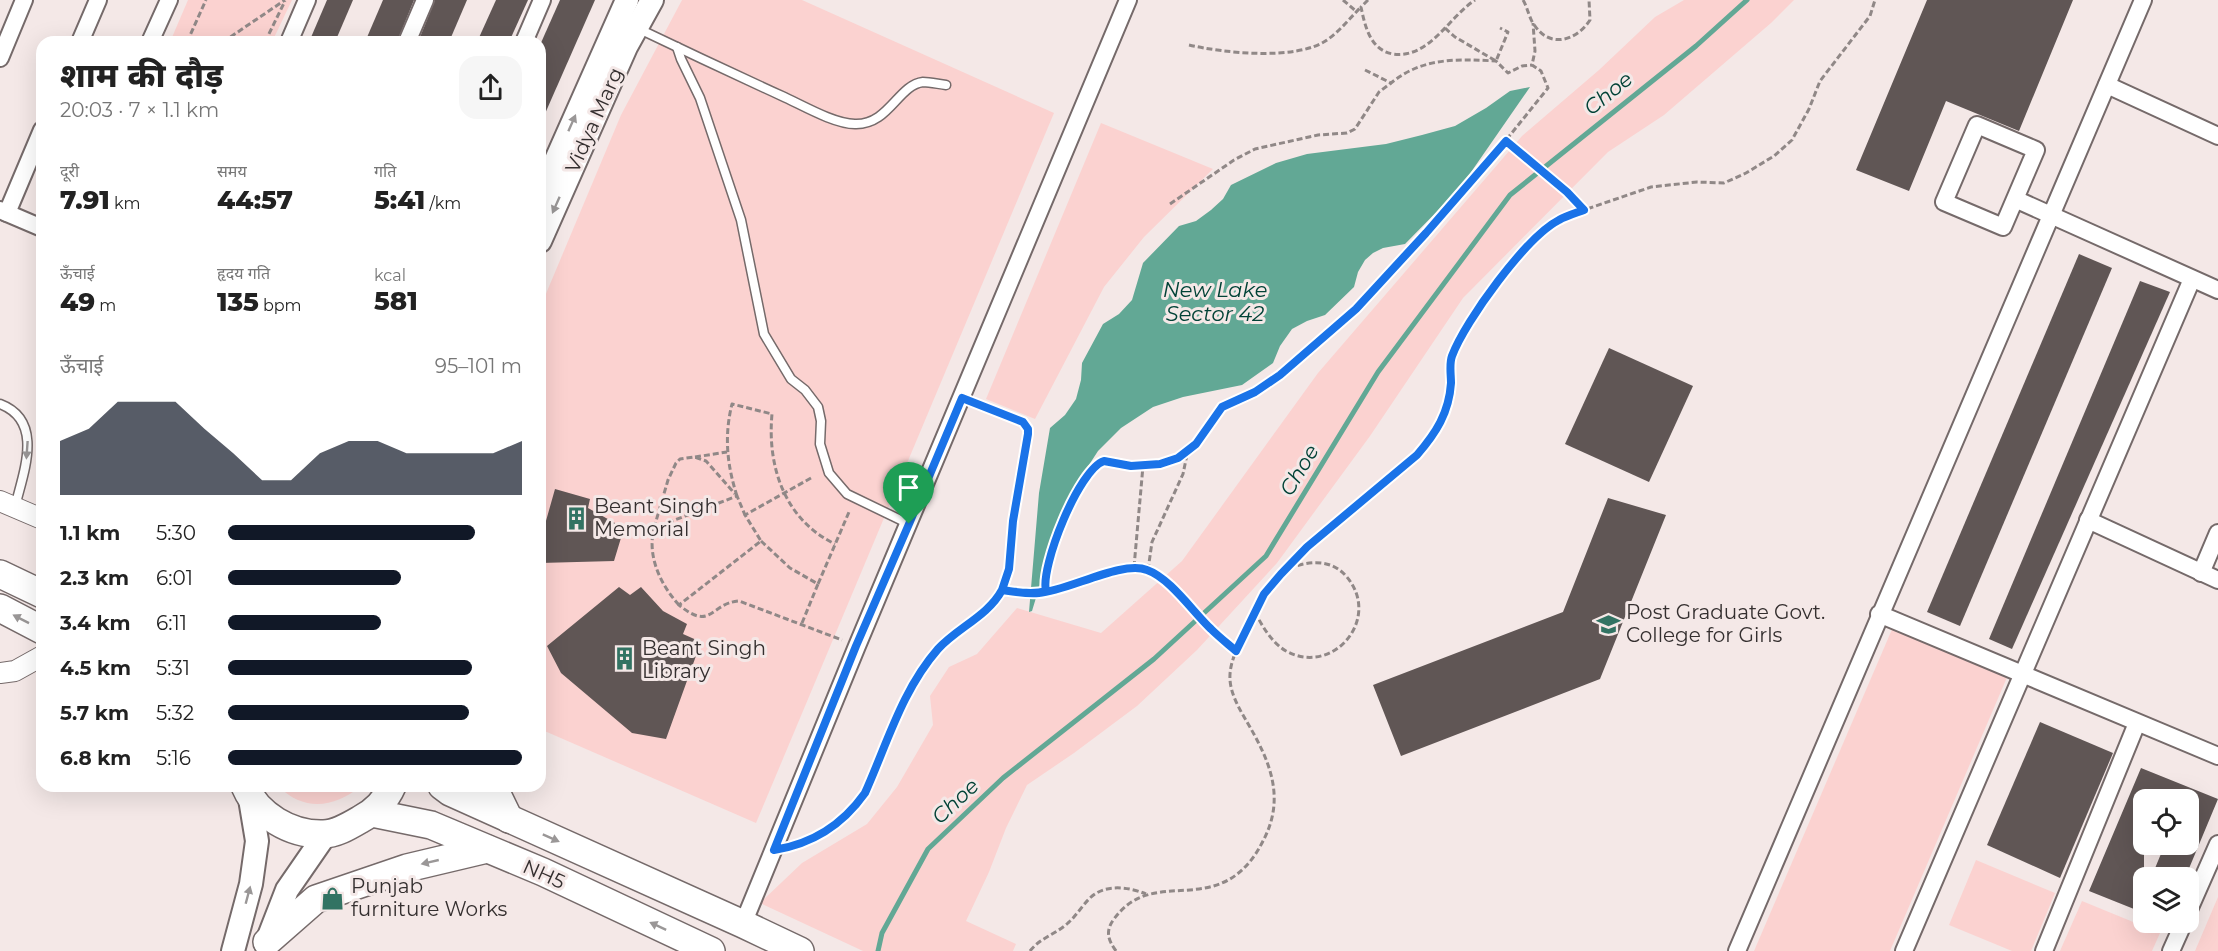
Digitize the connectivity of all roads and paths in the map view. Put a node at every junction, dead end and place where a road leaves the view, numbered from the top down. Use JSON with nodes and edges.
{"nodes":[{"id":1,"x":24,"y":0,"type":"edge"},
{"id":2,"x":98,"y":0,"type":"edge"},
{"id":3,"x":169,"y":0,"type":"edge"},
{"id":4,"x":206,"y":0,"type":"edge"},
{"id":5,"x":285,"y":0,"type":"edge"},
{"id":6,"x":307,"y":0,"type":"edge"},
{"id":7,"x":425,"y":0,"type":"edge"},
{"id":8,"x":542,"y":0,"type":"edge"},
{"id":9,"x":627,"y":0,"type":"edge"},
{"id":10,"x":652,"y":0,"type":"edge"},
{"id":11,"x":1128,"y":0,"type":"edge"},
{"id":12,"x":1343,"y":0,"type":"edge"},
{"id":13,"x":1368,"y":0,"type":"edge"},
{"id":14,"x":1475,"y":0,"type":"edge"},
{"id":15,"x":1523,"y":0,"type":"edge"},
{"id":16,"x":1588,"y":0,"type":"edge"},
{"id":17,"x":1875,"y":0,"type":"edge"},
{"id":18,"x":2143,"y":0,"type":"edge"},
{"id":19,"x":1361,"y":7,"type":"junction"},
{"id":20,"x":1357,"y":12,"type":"junction"},
{"id":21,"x":1533,"y":23,"type":"junction"},
{"id":22,"x":1500,"y":27,"type":"dead end"},
{"id":23,"x":636,"y":28,"type":"junction"},
{"id":24,"x":1445,"y":28,"type":"junction"},
{"id":25,"x":83,"y":36,"type":"edge"},
{"id":26,"x":153,"y":36,"type":"edge"},
{"id":27,"x":190,"y":36,"type":"edge"},
{"id":28,"x":233,"y":36,"type":"edge"},
{"id":29,"x":268,"y":36,"type":"edge"},
{"id":30,"x":292,"y":36,"type":"edge"},
{"id":31,"x":410,"y":36,"type":"edge"},
{"id":32,"x":527,"y":36,"type":"edge"},
{"id":33,"x":1189,"y":45,"type":"dead end"},
{"id":34,"x":677,"y":47,"type":"junction"},
{"id":35,"x":0,"y":58,"type":"edge"},
{"id":36,"x":1496,"y":61,"type":"junction"},
{"id":37,"x":1532,"y":65,"type":"junction"},
{"id":38,"x":1365,"y":70,"type":"dead end"},
{"id":39,"x":1391,"y":83,"type":"junction"},
{"id":40,"x":946,"y":85,"type":"dead end"},
{"id":41,"x":2107,"y":85,"type":"junction"},
{"id":42,"x":2218,"y":136,"type":"edge"},
{"id":43,"x":1506,"y":141,"type":"junction"},
{"id":44,"x":36,"y":142,"type":"edge"},
{"id":45,"x":546,"y":182,"type":"edge"},
{"id":46,"x":2016,"y":199,"type":"junction"},
{"id":47,"x":1170,"y":204,"type":"dead end"},
{"id":48,"x":1584,"y":210,"type":"junction"},
{"id":49,"x":3,"y":211,"type":"edge"},
{"id":50,"x":2051,"y":216,"type":"junction"},
{"id":51,"x":36,"y":225,"type":"edge"},
{"id":52,"x":546,"y":227,"type":"edge"},
{"id":53,"x":2192,"y":279,"type":"junction"},
{"id":54,"x":2218,"y":290,"type":"edge"},
{"id":55,"x":962,"y":398,"type":"junction"},
{"id":56,"x":0,"y":404,"type":"edge"},
{"id":57,"x":1188,"y":450,"type":"junction"},
{"id":58,"x":727,"y":452,"type":"junction"},
{"id":59,"x":694,"y":457,"type":"junction"},
{"id":60,"x":1143,"y":466,"type":"junction"},
{"id":61,"x":811,"y":478,"type":"dead end"},
{"id":62,"x":784,"y":493,"type":"junction"},
{"id":63,"x":737,"y":496,"type":"junction"},
{"id":64,"x":8,"y":504,"type":"edge"},
{"id":65,"x":849,"y":513,"type":"dead end"},
{"id":66,"x":745,"y":515,"type":"junction"},
{"id":67,"x":36,"y":516,"type":"edge"},
{"id":68,"x":2088,"y":520,"type":"junction"},
{"id":69,"x":909,"y":524,"type":"junction"},
{"id":70,"x":654,"y":528,"type":"junction"},
{"id":71,"x":2218,"y":533,"type":"edge"},
{"id":72,"x":761,"y":541,"type":"junction"},
{"id":73,"x":835,"y":544,"type":"junction"},
{"id":74,"x":1134,"y":567,"type":"junction"},
{"id":75,"x":1286,"y":569,"type":"junction"},
{"id":76,"x":1148,"y":570,"type":"junction"},
{"id":77,"x":2202,"y":573,"type":"junction"},
{"id":78,"x":0,"y":574,"type":"edge"},
{"id":79,"x":2218,"y":580,"type":"edge"},
{"id":80,"x":818,"y":584,"type":"junction"},
{"id":81,"x":1002,"y":590,"type":"junction"},
{"id":82,"x":36,"y":591,"type":"edge"},
{"id":83,"x":1046,"y":591,"type":"junction"},
{"id":84,"x":679,"y":605,"type":"junction"},
{"id":85,"x":0,"y":608,"type":"edge"},
{"id":86,"x":1255,"y":612,"type":"junction"},
{"id":87,"x":1880,"y":614,"type":"junction"},
{"id":88,"x":802,"y":623,"type":"junction"},
{"id":89,"x":36,"y":627,"type":"edge"},
{"id":90,"x":856,"y":646,"type":"junction"},
{"id":91,"x":1236,"y":651,"type":"junction"},
{"id":92,"x":36,"y":659,"type":"edge"},
{"id":93,"x":0,"y":673,"type":"edge"},
{"id":94,"x":2022,"y":674,"type":"junction"},
{"id":95,"x":2137,"y":723,"type":"junction"},
{"id":96,"x":2218,"y":756,"type":"edge"},
{"id":97,"x":388,"y":792,"type":"edge"},
{"id":98,"x":450,"y":792,"type":"edge"},
{"id":99,"x":496,"y":792,"type":"edge"},
{"id":100,"x":248,"y":793,"type":"edge"},
{"id":101,"x":372,"y":813,"type":"junction"},
{"id":102,"x":509,"y":819,"type":"junction"},
{"id":103,"x":324,"y":835,"type":"junction"},
{"id":104,"x":2218,"y":844,"type":"edge"},
{"id":105,"x":487,"y":849,"type":"junction"},
{"id":106,"x":774,"y":850,"type":"junction"},
{"id":107,"x":2199,"y":887,"type":"edge"},
{"id":108,"x":1146,"y":894,"type":"junction"},
{"id":109,"x":743,"y":924,"type":"junction"},
{"id":110,"x":2179,"y":933,"type":"edge"},
{"id":111,"x":266,"y":946,"type":"edge"},
{"id":112,"x":233,"y":951,"type":"edge"},
{"id":113,"x":711,"y":951,"type":"edge"},
{"id":114,"x":800,"y":951,"type":"edge"},
{"id":115,"x":1030,"y":951,"type":"edge"},
{"id":116,"x":1116,"y":951,"type":"edge"},
{"id":117,"x":1737,"y":951,"type":"edge"},
{"id":118,"x":1904,"y":951,"type":"edge"},
{"id":119,"x":2044,"y":951,"type":"edge"},
{"id":120,"x":2171,"y":951,"type":"edge"}],
"edges":[{"from":1,"to":35,"type":"street"},
{"from":2,"to":25,"type":"street"},
{"from":3,"to":26,"type":"street"},
{"from":4,"to":27,"type":"path"},
{"from":5,"to":28,"type":"path"},
{"from":5,"to":29,"type":"path"},
{"from":6,"to":30,"type":"street"},
{"from":7,"to":31,"type":"street"},
{"from":8,"to":32,"type":"street"},
{"from":45,"to":9,"type":"main road","name":"Vidya Marg","one_way":true},
{"from":10,"to":23,"type":"main road","name":"Vidya Marg"},
{"from":11,"to":55,"type":"street"},
{"from":12,"to":20,"type":"path"},
{"from":13,"to":19,"type":"path"},
{"from":14,"to":24,"type":"path"},
{"from":15,"to":21,"type":"path"},
{"from":16,"to":21,"type":"path"},
{"from":17,"to":48,"type":"path"},
{"from":18,"to":41,"type":"street"},
{"from":19,"to":20,"type":"path"},
{"from":19,"to":24,"type":"path"},
{"from":20,"to":33,"type":"path"},
{"from":21,"to":37,"type":"path"},
{"from":22,"to":36,"type":"path"},
{"from":23,"to":34,"type":"lane"},
{"from":23,"to":52,"type":"main road","name":"Vidya Marg","one_way":true},
{"from":24,"to":36,"type":"path"},
{"from":34,"to":40,"type":"lane"},
{"from":34,"to":69,"type":"lane"},
{"from":36,"to":37,"type":"path"},
{"from":36,"to":39,"type":"path"},
{"from":37,"to":43,"type":"path"},
{"from":38,"to":39,"type":"path"},
{"from":39,"to":47,"type":"path"},
{"from":41,"to":42,"type":"street"},
{"from":41,"to":50,"type":"street"},
{"from":43,"to":48,"type":"path"},
{"from":43,"to":57,"type":"path"},
{"from":44,"to":49,"type":"street"},
{"from":46,"to":46,"type":"street"},
{"from":46,"to":50,"type":"street"},
{"from":48,"to":75,"type":"path"},
{"from":49,"to":51,"type":"street"},
{"from":50,"to":53,"type":"street"},
{"from":50,"to":87,"type":"street"},
{"from":53,"to":54,"type":"street"},
{"from":53,"to":68,"type":"street"},
{"from":55,"to":69,"type":"street"},
{"from":55,"to":81,"type":"path"},
{"from":56,"to":64,"type":"lane","one_way":true},
{"from":57,"to":60,"type":"path"},
{"from":57,"to":76,"type":"path"},
{"from":58,"to":59,"type":"path"},
{"from":58,"to":62,"type":"path"},
{"from":58,"to":63,"type":"path"},
{"from":59,"to":63,"type":"path"},
{"from":59,"to":70,"type":"path"},
{"from":60,"to":74,"type":"path"},
{"from":60,"to":83,"type":"path"},
{"from":61,"to":62,"type":"path"},
{"from":62,"to":66,"type":"path"},
{"from":62,"to":73,"type":"path"},
{"from":63,"to":66,"type":"path"},
{"from":63,"to":70,"type":"path"},
{"from":64,"to":67,"type":"street"},
{"from":65,"to":73,"type":"path"},
{"from":66,"to":72,"type":"path"},
{"from":68,"to":77,"type":"street"},
{"from":68,"to":94,"type":"street"},
{"from":69,"to":90,"type":"street"},
{"from":70,"to":84,"type":"path"},
{"from":71,"to":77,"type":"street"},
{"from":72,"to":80,"type":"path"},
{"from":72,"to":84,"type":"path"},
{"from":73,"to":80,"type":"path"},
{"from":74,"to":76,"type":"path"},
{"from":74,"to":83,"type":"path"},
{"from":75,"to":86,"type":"path"},
{"from":75,"to":86,"type":"path"},
{"from":76,"to":91,"type":"path"},
{"from":77,"to":79,"type":"street"},
{"from":78,"to":82,"type":"highway"},
{"from":80,"to":88,"type":"path"},
{"from":81,"to":83,"type":"path"},
{"from":81,"to":106,"type":"path"},
{"from":84,"to":88,"type":"path"},
{"from":89,"to":85,"type":"highway","one_way":true},
{"from":86,"to":91,"type":"path"},
{"from":87,"to":94,"type":"street"},
{"from":87,"to":117,"type":"street"},
{"from":88,"to":90,"type":"path"},
{"from":90,"to":106,"type":"street"},
{"from":91,"to":108,"type":"path"},
{"from":92,"to":93,"type":"street"},
{"from":94,"to":95,"type":"street"},
{"from":94,"to":118,"type":"street"},
{"from":95,"to":96,"type":"street"},
{"from":95,"to":119,"type":"street"},
{"from":97,"to":101,"type":"highway"},
{"from":98,"to":102,"type":"highway","name":"NH5","number":"NH5"},
{"from":99,"to":102,"type":"highway"},
{"from":100,"to":103,"type":"highway"},
{"from":112,"to":100,"type":"main road","one_way":true},
{"from":101,"to":103,"type":"highway"},
{"from":101,"to":105,"type":"highway","name":"NH5","number":"NH5"},
{"from":102,"to":109,"type":"highway","name":"NH5","number":"NH5","one_way":true},
{"from":103,"to":111,"type":"main road"},
{"from":104,"to":107,"type":"street"},
{"from":105,"to":111,"type":"highway","one_way":true},
{"from":113,"to":105,"type":"highway","name":"NH5","number":"NH5","one_way":true},
{"from":106,"to":109,"type":"street"},
{"from":108,"to":115,"type":"path"},
{"from":108,"to":116,"type":"path"},
{"from":109,"to":114,"type":"highway","number":"NH5"},
{"from":110,"to":120,"type":"street"}]}
